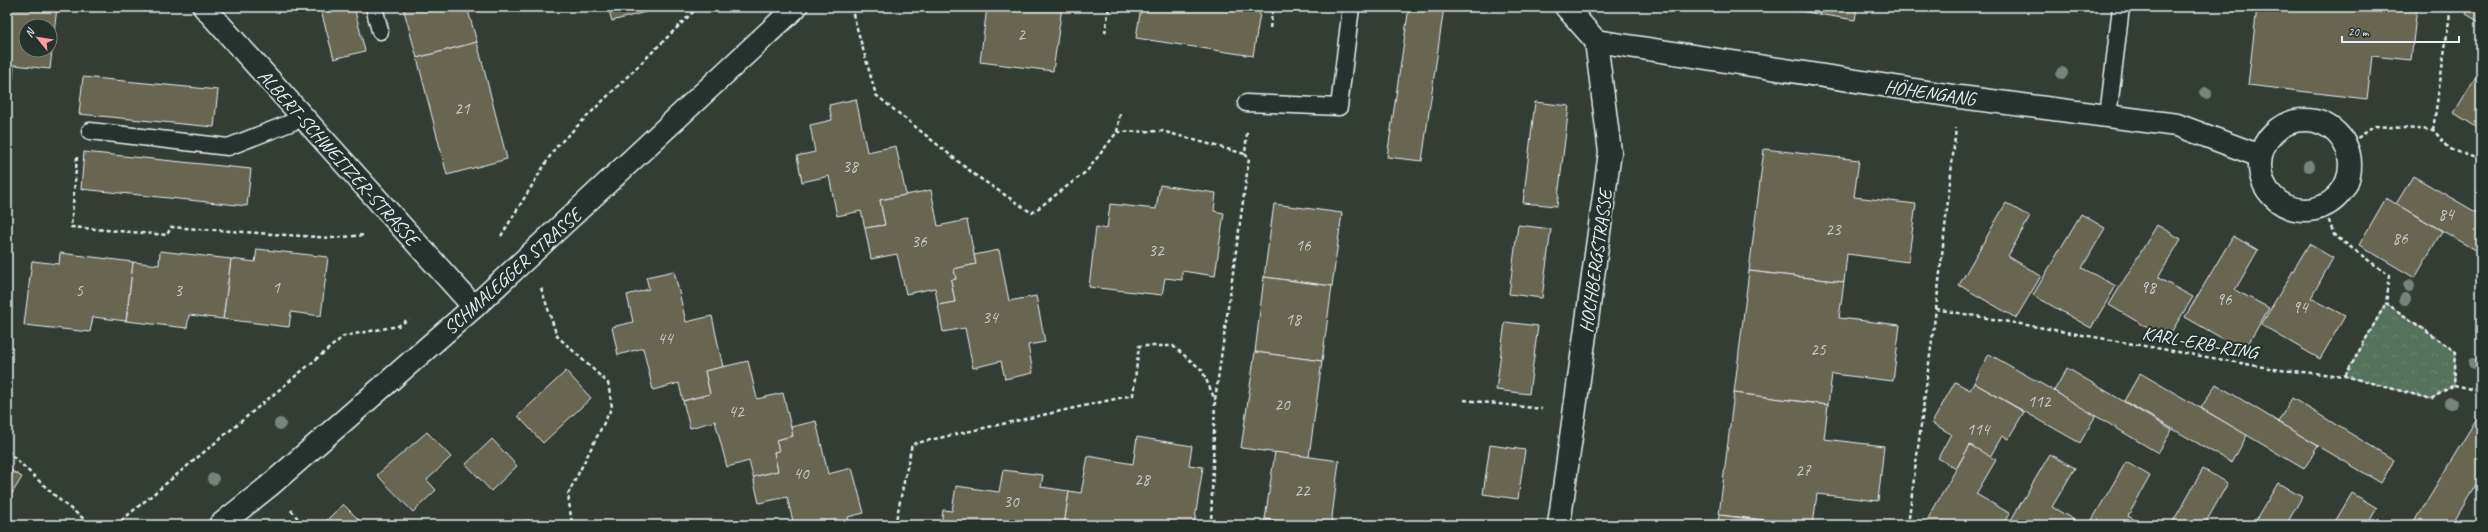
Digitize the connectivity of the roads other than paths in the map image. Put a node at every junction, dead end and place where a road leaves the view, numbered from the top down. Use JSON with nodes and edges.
{"nodes":[{"id":1,"x":204,"y":7,"type":"edge"},
{"id":2,"x":374,"y":7,"type":"edge"},
{"id":3,"x":796,"y":7,"type":"edge"},
{"id":4,"x":1351,"y":7,"type":"edge"},
{"id":5,"x":1566,"y":7,"type":"edge"},
{"id":6,"x":2121,"y":7,"type":"edge"},
{"id":7,"x":380,"y":31,"type":"dead end"},
{"id":8,"x":1596,"y":41,"type":"junction"},
{"id":9,"x":1249,"y":103,"type":"road end"},
{"id":10,"x":2108,"y":116,"type":"junction"},
{"id":11,"x":303,"y":118,"type":"junction"},
{"id":12,"x":90,"y":131,"type":"road end"},
{"id":13,"x":2260,"y":156,"type":"junction"},
{"id":14,"x":474,"y":306,"type":"junction"},
{"id":15,"x":220,"y":525,"type":"edge"},
{"id":16,"x":1559,"y":525,"type":"edge"}],
"edges":[{"from":1,"to":11,"type":"street","name":"ALBERT-SCHWEITZER-STRASSE"},
{"from":2,"to":7,"type":"lane"},
{"from":3,"to":14,"type":"street","name":"SCHMALEGGER STRASSE"},
{"from":4,"to":9,"type":"lane"},
{"from":5,"to":8,"type":"street"},
{"from":6,"to":10,"type":"lane"},
{"from":8,"to":10,"type":"street","name":"HÖHENGANG"},
{"from":8,"to":16,"type":"street","name":"HOCHBERGSTRASSE"},
{"from":10,"to":13,"type":"street","name":"HÖHENGANG"},
{"from":11,"to":12,"type":"lane"},
{"from":11,"to":14,"type":"street","name":"ALBERT-SCHWEITZER-STRASSE"},
{"from":13,"to":13,"type":"street"},
{"from":14,"to":15,"type":"street","name":"SCHMALEGGER STRASSE"}]}
